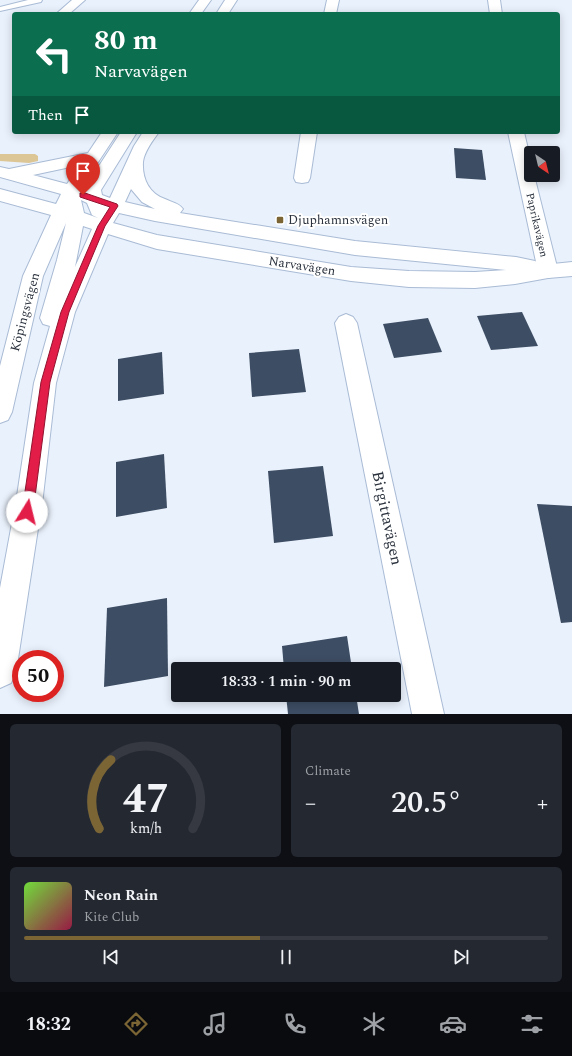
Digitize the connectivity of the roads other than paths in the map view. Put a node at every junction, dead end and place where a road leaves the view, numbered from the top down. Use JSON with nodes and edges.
{"nodes":[{"id":1,"x":38,"y":0,"type":"edge"},
{"id":2,"x":79,"y":0,"type":"edge"},
{"id":3,"x":204,"y":0,"type":"edge"},
{"id":4,"x":231,"y":0,"type":"edge"},
{"id":5,"x":333,"y":0,"type":"edge"},
{"id":6,"x":494,"y":0,"type":"edge"},
{"id":7,"x":0,"y":9,"type":"edge"},
{"id":8,"x":64,"y":12,"type":"edge"},
{"id":9,"x":196,"y":12,"type":"edge"},
{"id":10,"x":223,"y":12,"type":"edge"},
{"id":11,"x":330,"y":12,"type":"edge"},
{"id":12,"x":496,"y":12,"type":"edge"},
{"id":13,"x":109,"y":134,"type":"edge"},
{"id":14,"x":128,"y":134,"type":"edge"},
{"id":15,"x":150,"y":134,"type":"edge"},
{"id":16,"x":309,"y":134,"type":"edge"},
{"id":17,"x":516,"y":134,"type":"edge"},
{"id":18,"x":93,"y":157,"type":"junction"},
{"id":19,"x":135,"y":162,"type":"junction"},
{"id":20,"x":2,"y":172,"type":"edge"},
{"id":21,"x":302,"y":178,"type":"dead end"},
{"id":22,"x":71,"y":191,"type":"junction"},
{"id":23,"x":0,"y":194,"type":"edge"},
{"id":24,"x":94,"y":199,"type":"junction"},
{"id":25,"x":115,"y":206,"type":"junction"},
{"id":26,"x":69,"y":214,"type":"junction"},
{"id":27,"x":199,"y":222,"type":"junction"},
{"id":28,"x":102,"y":226,"type":"junction"},
{"id":29,"x":572,"y":269,"type":"edge"},
{"id":30,"x":548,"y":270,"type":"junction"},
{"id":31,"x":346,"y":323,"type":"dead end"},
{"id":32,"x":45,"y":382,"type":"junction"},
{"id":33,"x":0,"y":412,"type":"edge"},
{"id":34,"x":0,"y":672,"type":"edge"},
{"id":35,"x":428,"y":714,"type":"edge"}],
"edges":[{"from":1,"to":7,"type":"lane"},
{"from":2,"to":8,"type":"main road"},
{"from":3,"to":9,"type":"main road"},
{"from":4,"to":10,"type":"main road"},
{"from":5,"to":11,"type":"main road"},
{"from":6,"to":12,"type":"main road"},
{"from":13,"to":18,"type":"main road"},
{"from":14,"to":24,"type":"main road"},
{"from":15,"to":19,"type":"main road"},
{"from":16,"to":21,"type":"main road"},
{"from":17,"to":30,"type":"main road","name":"Paprikavägen"},
{"from":18,"to":20,"type":"main road"},
{"from":18,"to":22,"type":"main road"},
{"from":19,"to":25,"type":"main road"},
{"from":19,"to":27,"type":"main road"},
{"from":20,"to":22,"type":"main road"},
{"from":22,"to":24,"type":"main road","name":"Narvavägen"},
{"from":22,"to":26,"type":"main road"},
{"from":23,"to":26,"type":"main road"},
{"from":24,"to":25,"type":"main road","name":"Narvavägen"},
{"from":24,"to":28,"type":"main road"},
{"from":25,"to":27,"type":"main road","name":"Narvavägen"},
{"from":25,"to":28,"type":"main road"},
{"from":26,"to":28,"type":"main road","name":"Narvavägen"},
{"from":26,"to":32,"type":"main road"},
{"from":26,"to":33,"type":"main road","name":"Köpingsvägen"},
{"from":27,"to":30,"type":"main road","name":"Narvavägen"},
{"from":28,"to":30,"type":"main road","name":"Narvavägen"},
{"from":28,"to":32,"type":"main road"},
{"from":29,"to":30,"type":"main road","name":"Narvavägen"},
{"from":31,"to":35,"type":"main road","name":"Birgittavägen"},
{"from":32,"to":34,"type":"main road"}]}
